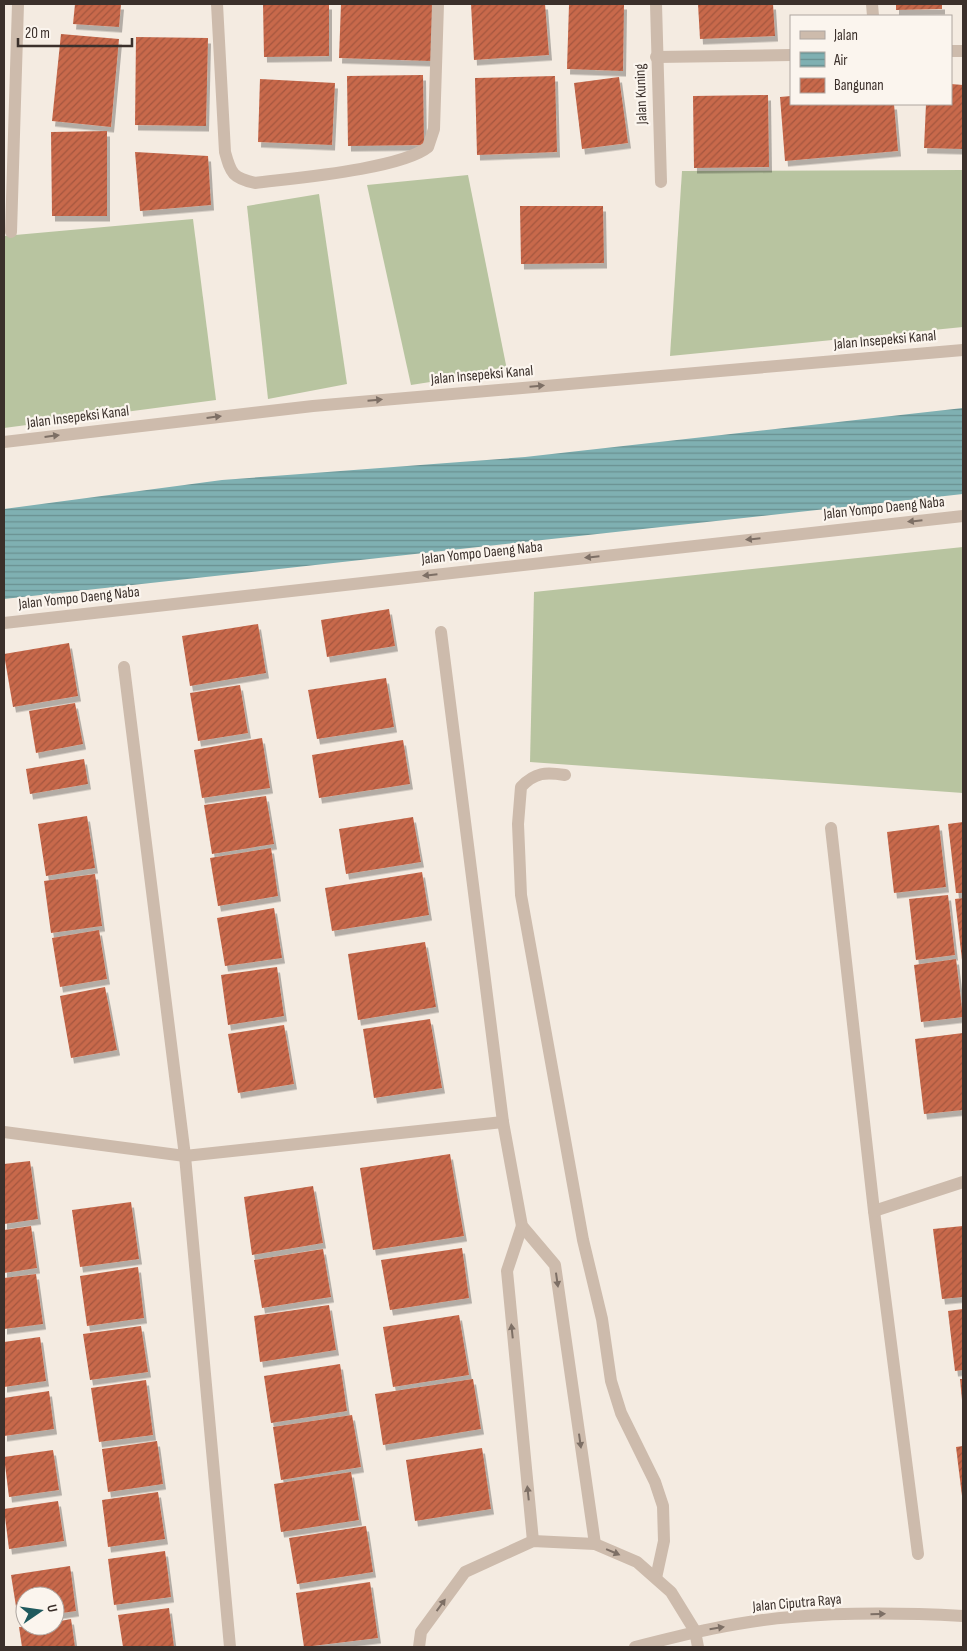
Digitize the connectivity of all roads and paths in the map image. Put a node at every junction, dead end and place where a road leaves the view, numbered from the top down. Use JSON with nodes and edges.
{"nodes":[{"id":1,"x":18,"y":4,"type":"edge"},
{"id":2,"x":217,"y":4,"type":"edge"},
{"id":3,"x":438,"y":4,"type":"edge"},
{"id":4,"x":656,"y":4,"type":"edge"},
{"id":5,"x":790,"y":55,"type":"edge"},
{"id":6,"x":656,"y":57,"type":"junction"},
{"id":7,"x":661,"y":182,"type":"dead end"},
{"id":8,"x":11,"y":232,"type":"dead end"},
{"id":9,"x":963,"y":350,"type":"edge"},
{"id":10,"x":4,"y":442,"type":"edge"},
{"id":11,"x":963,"y":516,"type":"edge"},
{"id":12,"x":4,"y":623,"type":"edge"},
{"id":13,"x":441,"y":632,"type":"dead end"},
{"id":14,"x":124,"y":667,"type":"dead end"},
{"id":15,"x":565,"y":775,"type":"dead end"},
{"id":16,"x":831,"y":828,"type":"dead end"},
{"id":17,"x":503,"y":1122,"type":"junction"},
{"id":18,"x":4,"y":1132,"type":"edge"},
{"id":19,"x":185,"y":1156,"type":"junction"},
{"id":20,"x":963,"y":1182,"type":"edge"},
{"id":21,"x":874,"y":1211,"type":"junction"},
{"id":22,"x":522,"y":1226,"type":"junction"},
{"id":23,"x":533,"y":1541,"type":"junction"},
{"id":24,"x":595,"y":1544,"type":"junction"},
{"id":25,"x":918,"y":1554,"type":"dead end"},
{"id":26,"x":656,"y":1578,"type":"junction"},
{"id":27,"x":963,"y":1616,"type":"edge"},
{"id":28,"x":695,"y":1631,"type":"junction"},
{"id":29,"x":230,"y":1647,"type":"edge"},
{"id":30,"x":419,"y":1647,"type":"edge"},
{"id":31,"x":635,"y":1647,"type":"edge"},
{"id":32,"x":698,"y":1647,"type":"edge"}],
"edges":[{"from":1,"to":8,"type":"street"},
{"from":2,"to":3,"type":"street"},
{"from":4,"to":6,"type":"street","name":"Jalan Kuning"},
{"from":5,"to":6,"type":"street"},
{"from":6,"to":7,"type":"street","name":"Jalan Kuning"},
{"from":10,"to":9,"type":"street","name":"Jalan Insepeksi Kanal","one_way":true},
{"from":11,"to":12,"type":"street","name":"Jalan Yompo Daeng Naba","one_way":true},
{"from":13,"to":17,"type":"street"},
{"from":14,"to":19,"type":"street"},
{"from":15,"to":26,"type":"street"},
{"from":16,"to":21,"type":"street"},
{"from":17,"to":19,"type":"street"},
{"from":17,"to":22,"type":"street"},
{"from":18,"to":19,"type":"street"},
{"from":19,"to":29,"type":"street"},
{"from":20,"to":21,"type":"street"},
{"from":21,"to":25,"type":"street"},
{"from":23,"to":22,"type":"street","one_way":true},
{"from":22,"to":24,"type":"street","one_way":true},
{"from":23,"to":24,"type":"street"},
{"from":30,"to":23,"type":"street","one_way":true},
{"from":24,"to":26,"type":"street","one_way":true},
{"from":26,"to":28,"type":"street"},
{"from":28,"to":27,"type":"street","name":"Jalan Ciputra Raya","one_way":true},
{"from":28,"to":31,"type":"street","name":"Jalan Ciputra Raya"},
{"from":28,"to":32,"type":"street"}]}
